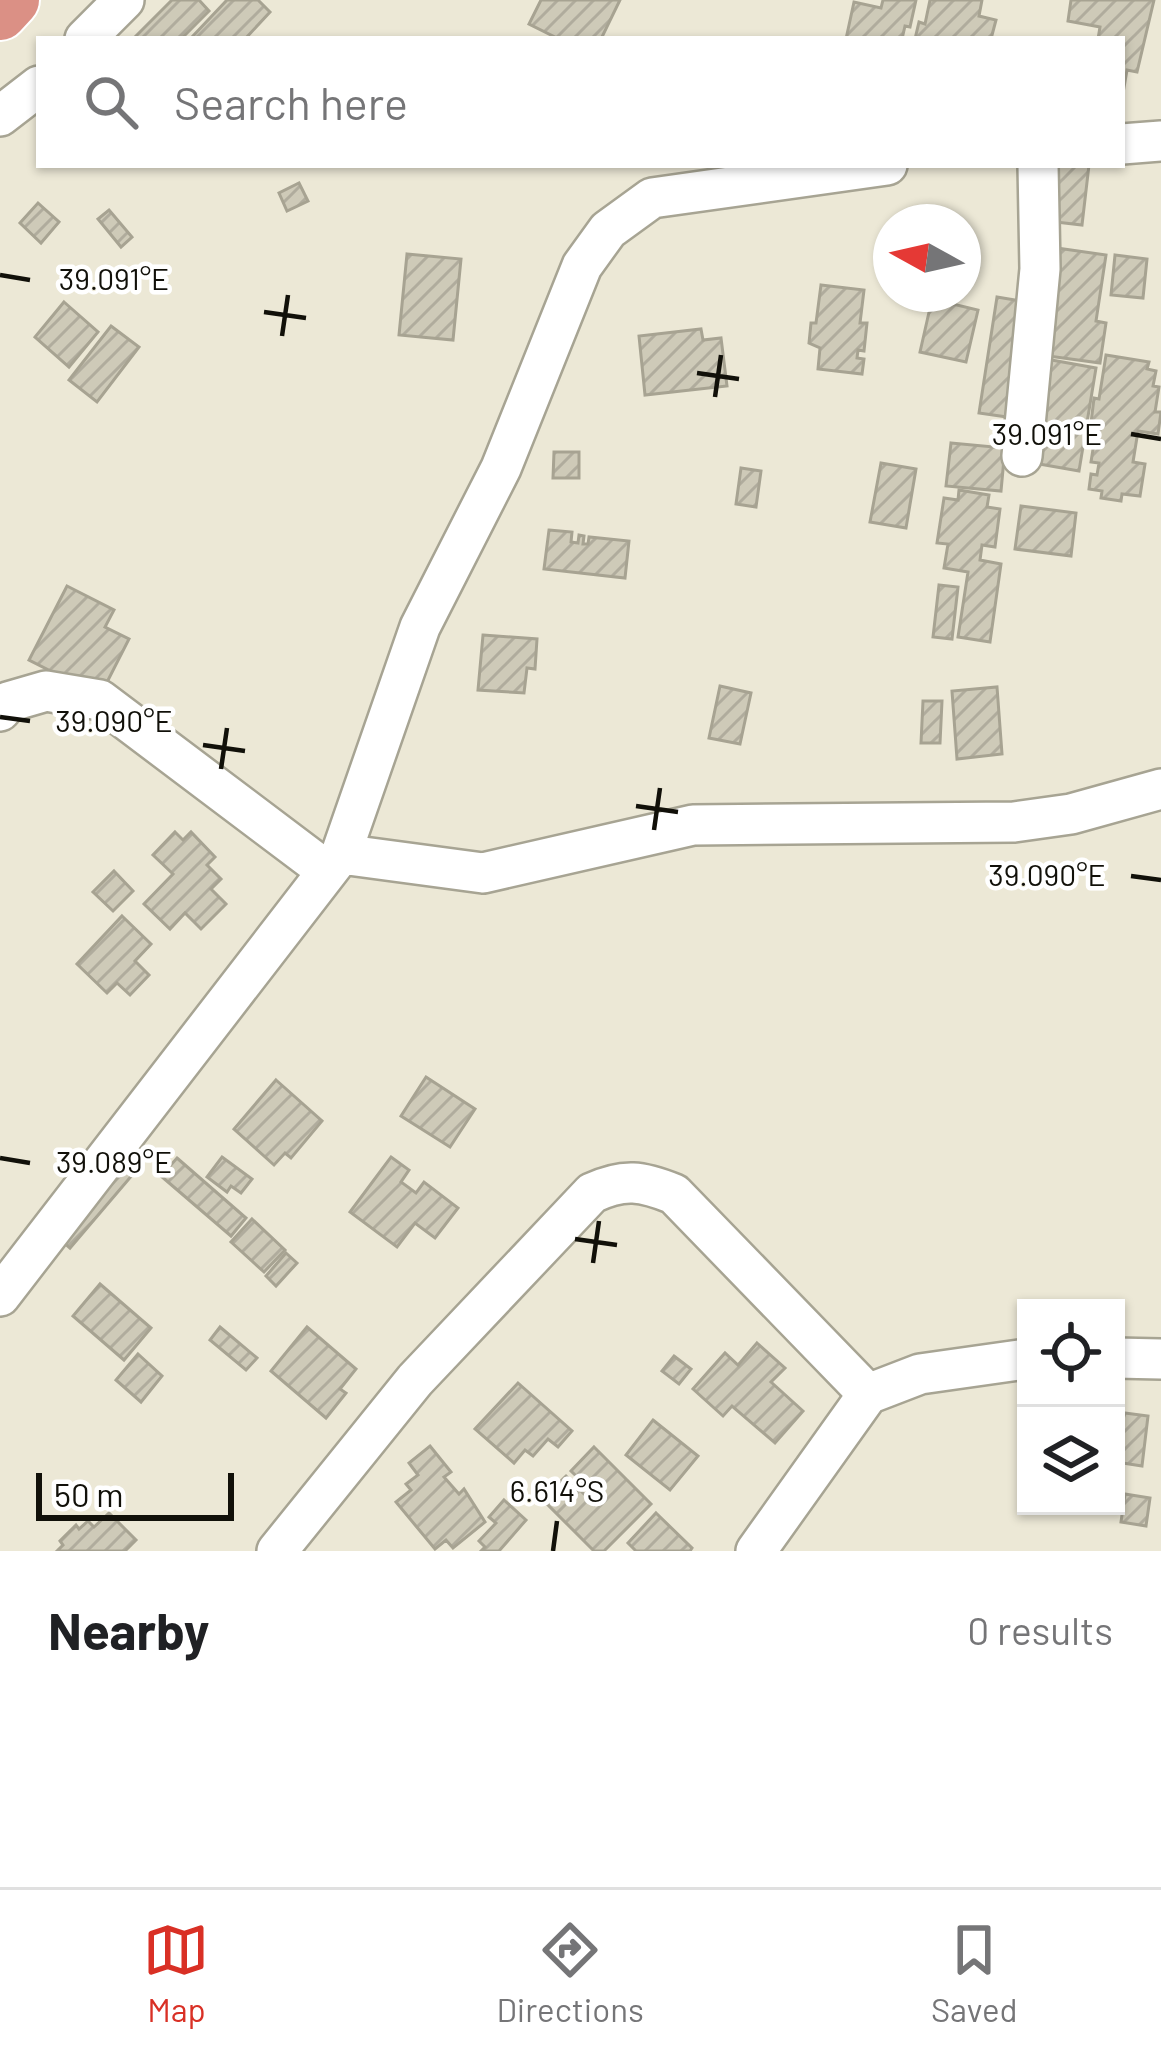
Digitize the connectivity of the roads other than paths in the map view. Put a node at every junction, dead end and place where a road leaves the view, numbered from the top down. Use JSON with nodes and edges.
{"nodes":[{"id":1,"x":12,"y":0,"type":"edge"},
{"id":2,"x":124,"y":0,"type":"edge"},
{"id":3,"x":0,"y":13,"type":"edge"},
{"id":4,"x":89,"y":36,"type":"edge"},
{"id":5,"x":36,"y":88,"type":"edge"},
{"id":6,"x":0,"y":116,"type":"edge"},
{"id":7,"x":1161,"y":141,"type":"edge"},
{"id":8,"x":1125,"y":144,"type":"edge"},
{"id":9,"x":866,"y":168,"type":"edge"},
{"id":10,"x":1038,"y":168,"type":"edge"},
{"id":11,"x":1022,"y":457,"type":"dead end"},
{"id":12,"x":0,"y":711,"type":"edge"},
{"id":13,"x":1161,"y":789,"type":"edge"},
{"id":14,"x":334,"y":863,"type":"junction"},
{"id":15,"x":0,"y":1296,"type":"edge"},
{"id":16,"x":1125,"y":1358,"type":"edge"},
{"id":17,"x":1161,"y":1359,"type":"edge"},
{"id":18,"x":1017,"y":1360,"type":"edge"},
{"id":19,"x":868,"y":1394,"type":"junction"},
{"id":20,"x":277,"y":1551,"type":"edge"},
{"id":21,"x":756,"y":1551,"type":"edge"}],
"edges":[{"from":1,"to":3,"type":"highway"},
{"from":2,"to":4,"type":"street"},
{"from":5,"to":6,"type":"street"},
{"from":7,"to":8,"type":"street"},
{"from":9,"to":14,"type":"street"},
{"from":10,"to":11,"type":"street"},
{"from":12,"to":14,"type":"street"},
{"from":13,"to":14,"type":"street"},
{"from":14,"to":15,"type":"street"},
{"from":16,"to":17,"type":"street"},
{"from":18,"to":19,"type":"street"},
{"from":19,"to":20,"type":"street"},
{"from":19,"to":21,"type":"street"}]}
